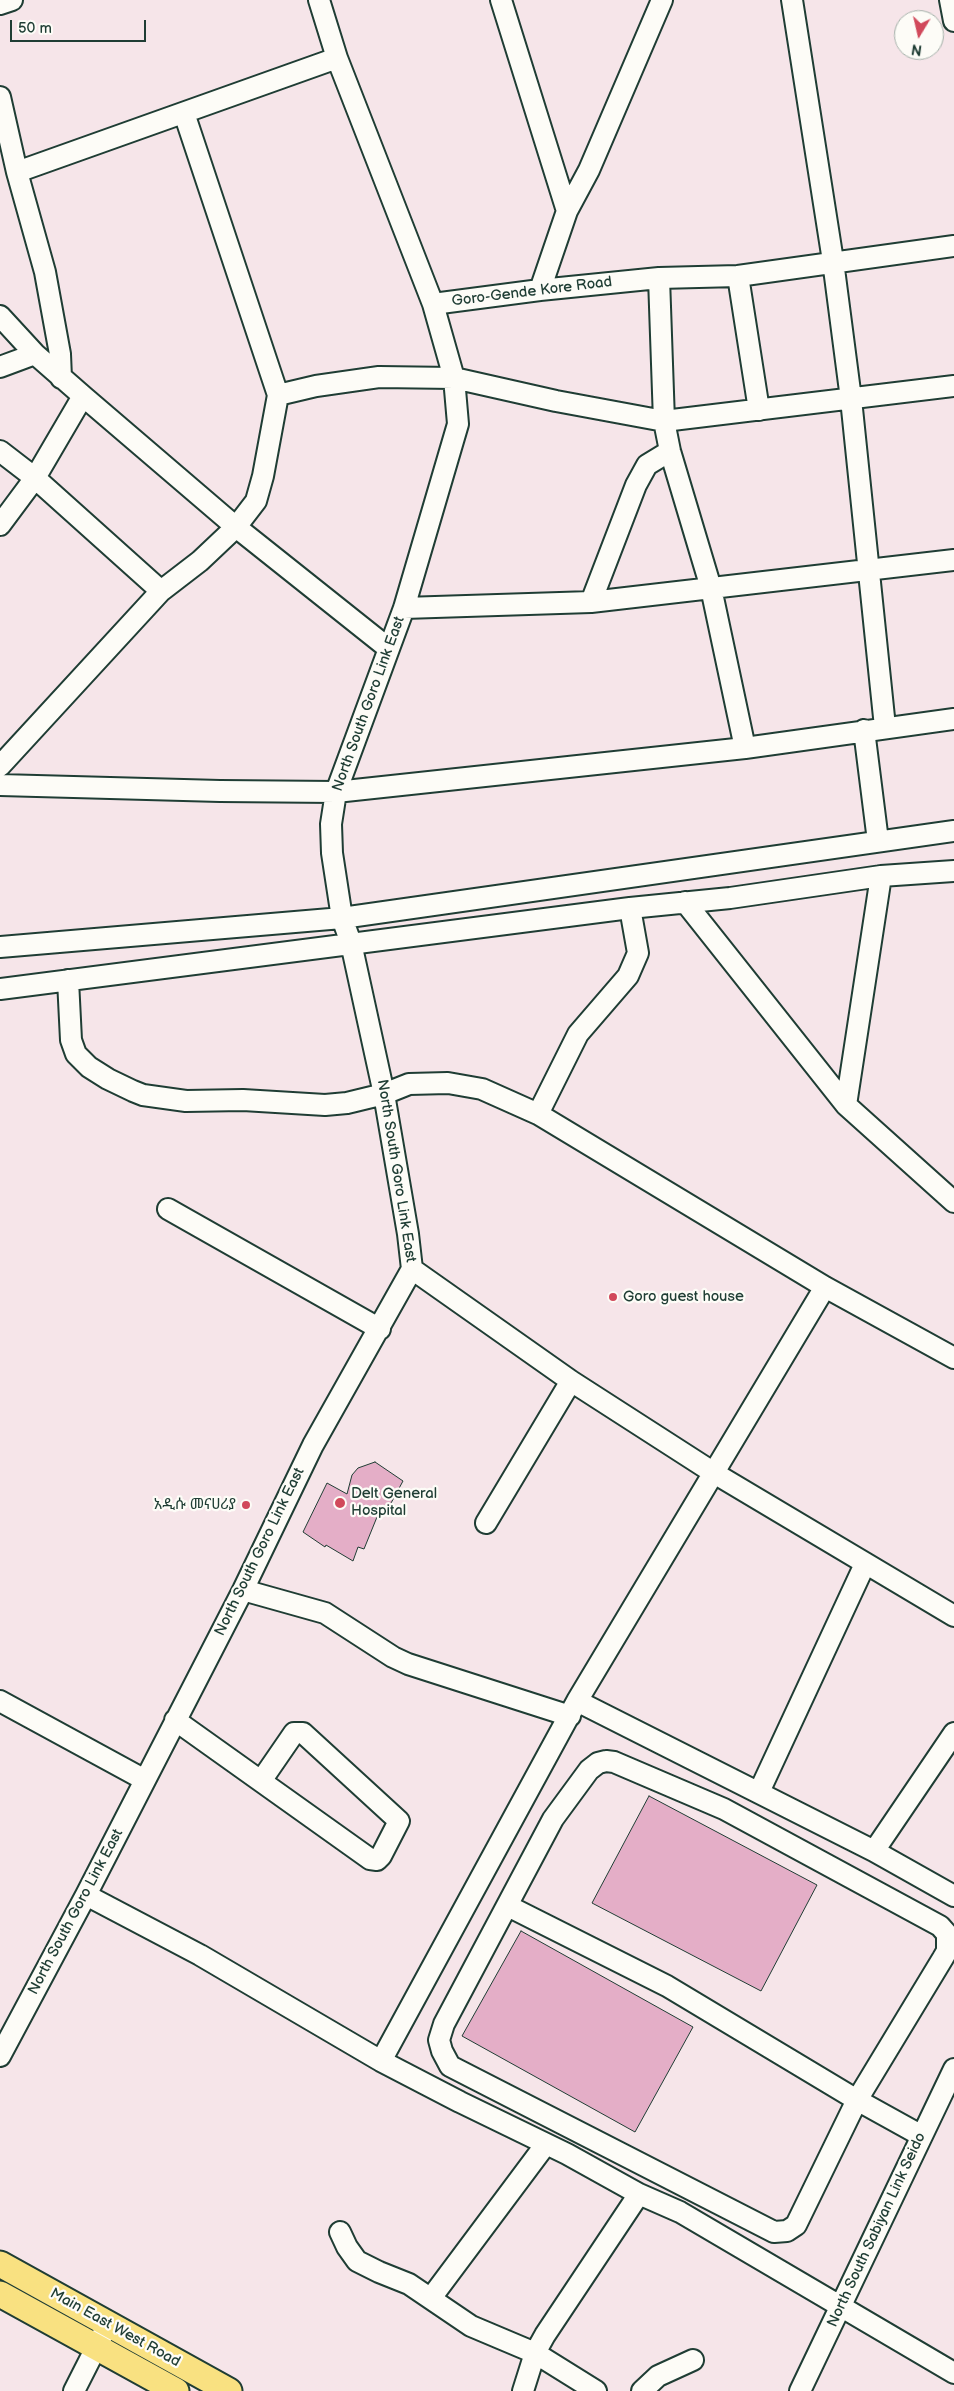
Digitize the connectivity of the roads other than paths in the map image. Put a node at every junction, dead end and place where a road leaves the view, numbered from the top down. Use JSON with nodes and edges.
{"nodes":[{"id":1,"x":12,"y":0,"type":"edge"},
{"id":2,"x":319,"y":0,"type":"edge"},
{"id":3,"x":501,"y":0,"type":"edge"},
{"id":4,"x":662,"y":0,"type":"edge"},
{"id":5,"x":792,"y":0,"type":"edge"},
{"id":6,"x":950,"y":0,"type":"edge"},
{"id":7,"x":0,"y":4,"type":"edge"},
{"id":8,"x":954,"y":20,"type":"edge"},
{"id":9,"x":337,"y":58,"type":"junction"},
{"id":10,"x":0,"y":97,"type":"edge"},
{"id":11,"x":184,"y":113,"type":"junction"},
{"id":12,"x":17,"y":172,"type":"junction"},
{"id":13,"x":567,"y":211,"type":"junction"},
{"id":14,"x":954,"y":246,"type":"edge"},
{"id":15,"x":833,"y":261,"type":"junction"},
{"id":16,"x":738,"y":276,"type":"junction"},
{"id":17,"x":658,"y":278,"type":"junction"},
{"id":18,"x":540,"y":290,"type":"junction"},
{"id":19,"x":433,"y":304,"type":"junction"},
{"id":20,"x":0,"y":316,"type":"edge"},
{"id":21,"x":35,"y":354,"type":"junction"},
{"id":22,"x":0,"y":367,"type":"edge"},
{"id":23,"x":61,"y":378,"type":"junction"},
{"id":24,"x":454,"y":378,"type":"junction"},
{"id":25,"x":954,"y":386,"type":"edge"},
{"id":26,"x":278,"y":395,"type":"junction"},
{"id":27,"x":83,"y":396,"type":"junction"},
{"id":28,"x":851,"y":399,"type":"junction"},
{"id":29,"x":759,"y":410,"type":"junction"},
{"id":30,"x":664,"y":421,"type":"junction"},
{"id":31,"x":0,"y":451,"type":"edge"},
{"id":32,"x":670,"y":451,"type":"junction"},
{"id":33,"x":35,"y":478,"type":"junction"},
{"id":34,"x":0,"y":525,"type":"edge"},
{"id":35,"x":236,"y":527,"type":"junction"},
{"id":36,"x":954,"y":560,"type":"edge"},
{"id":37,"x":868,"y":570,"type":"junction"},
{"id":38,"x":711,"y":588,"type":"junction"},
{"id":39,"x":161,"y":591,"type":"junction"},
{"id":40,"x":591,"y":602,"type":"junction"},
{"id":41,"x":404,"y":608,"type":"junction"},
{"id":42,"x":388,"y":648,"type":"junction"},
{"id":43,"x":954,"y":719,"type":"edge"},
{"id":44,"x":886,"y":727,"type":"junction"},
{"id":45,"x":864,"y":730,"type":"junction"},
{"id":46,"x":745,"y":748,"type":"junction"},
{"id":47,"x":0,"y":766,"type":"edge"},
{"id":48,"x":0,"y":785,"type":"edge"},
{"id":49,"x":336,"y":792,"type":"junction"},
{"id":50,"x":954,"y":831,"type":"edge"},
{"id":51,"x":878,"y":841,"type":"junction"},
{"id":52,"x":954,"y":871,"type":"edge"},
{"id":53,"x":881,"y":876,"type":"junction"},
{"id":54,"x":685,"y":902,"type":"junction"},
{"id":55,"x":630,"y":908,"type":"junction"},
{"id":56,"x":342,"y":918,"type":"junction"},
{"id":57,"x":350,"y":943,"type":"junction"},
{"id":58,"x":0,"y":947,"type":"edge"},
{"id":59,"x":68,"y":980,"type":"junction"},
{"id":60,"x":0,"y":989,"type":"edge"},
{"id":61,"x":384,"y":1094,"type":"junction"},
{"id":62,"x":846,"y":1105,"type":"junction"},
{"id":63,"x":538,"y":1114,"type":"junction"},
{"id":64,"x":954,"y":1202,"type":"edge"},
{"id":65,"x":168,"y":1208,"type":"dead end"},
{"id":66,"x":412,"y":1270,"type":"junction"},
{"id":67,"x":825,"y":1287,"type":"junction"},
{"id":68,"x":380,"y":1329,"type":"junction"},
{"id":69,"x":954,"y":1358,"type":"edge"},
{"id":70,"x":571,"y":1381,"type":"junction"},
{"id":71,"x":714,"y":1473,"type":"junction"},
{"id":72,"x":486,"y":1522,"type":"dead end"},
{"id":73,"x":865,"y":1564,"type":"junction"},
{"id":74,"x":243,"y":1590,"type":"junction"},
{"id":75,"x":954,"y":1616,"type":"edge"},
{"id":76,"x":0,"y":1701,"type":"edge"},
{"id":77,"x":573,"y":1709,"type":"junction"},
{"id":78,"x":176,"y":1720,"type":"junction"},
{"id":79,"x":954,"y":1733,"type":"edge"},
{"id":80,"x":145,"y":1780,"type":"junction"},
{"id":81,"x":261,"y":1781,"type":"junction"},
{"id":82,"x":759,"y":1792,"type":"junction"},
{"id":83,"x":874,"y":1851,"type":"junction"},
{"id":84,"x":86,"y":1895,"type":"junction"},
{"id":85,"x":954,"y":1896,"type":"edge"},
{"id":86,"x":508,"y":1906,"type":"junction"},
{"id":87,"x":0,"y":2056,"type":"edge"},
{"id":88,"x":381,"y":2060,"type":"junction"},
{"id":89,"x":954,"y":2069,"type":"edge"},
{"id":90,"x":857,"y":2100,"type":"junction"},
{"id":91,"x":922,"y":2136,"type":"junction"},
{"id":92,"x":546,"y":2144,"type":"junction"},
{"id":93,"x":639,"y":2194,"type":"junction"},
{"id":94,"x":340,"y":2232,"type":"dead end"},
{"id":95,"x":0,"y":2264,"type":"edge"},
{"id":96,"x":0,"y":2294,"type":"edge"},
{"id":97,"x":431,"y":2298,"type":"junction"},
{"id":98,"x":840,"y":2308,"type":"junction"},
{"id":99,"x":108,"y":2324,"type":"junction"},
{"id":100,"x":97,"y":2348,"type":"junction"},
{"id":101,"x":535,"y":2353,"type":"junction"},
{"id":102,"x":693,"y":2360,"type":"dead end"},
{"id":103,"x":954,"y":2373,"type":"edge"},
{"id":104,"x":74,"y":2391,"type":"edge"},
{"id":105,"x":176,"y":2391,"type":"edge"},
{"id":106,"x":229,"y":2391,"type":"edge"},
{"id":107,"x":523,"y":2391,"type":"edge"},
{"id":108,"x":596,"y":2391,"type":"edge"},
{"id":109,"x":642,"y":2391,"type":"edge"},
{"id":110,"x":800,"y":2391,"type":"edge"}],
"edges":[{"from":1,"to":7,"type":"street"},
{"from":2,"to":9,"type":"street","name":"Goro-Gende Kore Road"},
{"from":3,"to":13,"type":"street"},
{"from":4,"to":13,"type":"street"},
{"from":5,"to":15,"type":"street"},
{"from":6,"to":8,"type":"street"},
{"from":9,"to":11,"type":"street"},
{"from":9,"to":19,"type":"street","name":"Goro-Gende Kore Road"},
{"from":10,"to":12,"type":"street"},
{"from":11,"to":12,"type":"street"},
{"from":11,"to":26,"type":"street"},
{"from":12,"to":23,"type":"street"},
{"from":13,"to":18,"type":"street"},
{"from":14,"to":15,"type":"street","name":"Goro-Gende Kore Road"},
{"from":15,"to":16,"type":"street","name":"Goro-Gende Kore Road"},
{"from":15,"to":28,"type":"street"},
{"from":16,"to":17,"type":"street","name":"Goro-Gende Kore Road"},
{"from":16,"to":29,"type":"street"},
{"from":17,"to":18,"type":"street","name":"Goro-Gende Kore Road"},
{"from":17,"to":30,"type":"street"},
{"from":18,"to":19,"type":"street","name":"Goro-Gende Kore Road"},
{"from":19,"to":24,"type":"street","name":"North South Goro Link East"},
{"from":20,"to":21,"type":"street"},
{"from":21,"to":22,"type":"street"},
{"from":21,"to":23,"type":"street"},
{"from":23,"to":27,"type":"street"},
{"from":24,"to":26,"type":"street"},
{"from":24,"to":30,"type":"street"},
{"from":24,"to":41,"type":"street","name":"North South Goro Link East"},
{"from":25,"to":28,"type":"street"},
{"from":26,"to":35,"type":"street"},
{"from":27,"to":33,"type":"street"},
{"from":27,"to":35,"type":"street"},
{"from":28,"to":29,"type":"street"},
{"from":28,"to":37,"type":"street"},
{"from":29,"to":30,"type":"street"},
{"from":30,"to":32,"type":"street"},
{"from":31,"to":33,"type":"street"},
{"from":32,"to":38,"type":"street"},
{"from":32,"to":40,"type":"street"},
{"from":33,"to":34,"type":"street"},
{"from":33,"to":39,"type":"street"},
{"from":35,"to":39,"type":"street"},
{"from":35,"to":42,"type":"street"},
{"from":36,"to":37,"type":"street"},
{"from":37,"to":38,"type":"street"},
{"from":37,"to":44,"type":"street"},
{"from":38,"to":40,"type":"street"},
{"from":38,"to":46,"type":"street"},
{"from":39,"to":47,"type":"street"},
{"from":40,"to":41,"type":"street"},
{"from":41,"to":42,"type":"street","name":"North South Goro Link East"},
{"from":42,"to":49,"type":"street","name":"North South Goro Link East"},
{"from":43,"to":44,"type":"street"},
{"from":44,"to":45,"type":"street"},
{"from":45,"to":46,"type":"street"},
{"from":45,"to":51,"type":"street"},
{"from":46,"to":49,"type":"street"},
{"from":48,"to":49,"type":"street"},
{"from":49,"to":56,"type":"street","name":"North South Goro Link East"},
{"from":50,"to":51,"type":"street"},
{"from":51,"to":56,"type":"street"},
{"from":52,"to":53,"type":"street"},
{"from":53,"to":54,"type":"street"},
{"from":53,"to":62,"type":"street"},
{"from":54,"to":55,"type":"street"},
{"from":54,"to":62,"type":"street"},
{"from":55,"to":57,"type":"street"},
{"from":55,"to":63,"type":"street"},
{"from":56,"to":57,"type":"street","name":"North South Goro Link East"},
{"from":56,"to":58,"type":"street"},
{"from":57,"to":59,"type":"street"},
{"from":57,"to":61,"type":"street","name":"North South Goro Link East"},
{"from":59,"to":60,"type":"street"},
{"from":59,"to":61,"type":"street"},
{"from":61,"to":63,"type":"street"},
{"from":61,"to":66,"type":"street","name":"North South Goro Link East"},
{"from":62,"to":64,"type":"street"},
{"from":63,"to":67,"type":"street"},
{"from":65,"to":68,"type":"street"},
{"from":66,"to":68,"type":"street","name":"North South Goro Link East"},
{"from":66,"to":70,"type":"street"},
{"from":67,"to":69,"type":"street"},
{"from":67,"to":71,"type":"street"},
{"from":68,"to":74,"type":"street","name":"North South Goro Link East"},
{"from":70,"to":71,"type":"street"},
{"from":70,"to":72,"type":"street"},
{"from":71,"to":73,"type":"street"},
{"from":71,"to":77,"type":"street"},
{"from":73,"to":75,"type":"street"},
{"from":73,"to":82,"type":"street"},
{"from":74,"to":77,"type":"street"},
{"from":74,"to":78,"type":"street","name":"North South Goro Link East"},
{"from":76,"to":80,"type":"street"},
{"from":77,"to":82,"type":"street"},
{"from":77,"to":88,"type":"street"},
{"from":78,"to":80,"type":"street","name":"North South Goro Link East"},
{"from":78,"to":81,"type":"street"},
{"from":79,"to":83,"type":"street"},
{"from":80,"to":84,"type":"street","name":"North South Goro Link East"},
{"from":81,"to":81,"type":"street"},
{"from":82,"to":83,"type":"street"},
{"from":83,"to":85,"type":"street"},
{"from":84,"to":87,"type":"street","name":"North South Goro Link East"},
{"from":84,"to":88,"type":"street"},
{"from":86,"to":90,"type":"street"},
{"from":86,"to":90,"type":"street"},
{"from":86,"to":90,"type":"street"},
{"from":88,"to":92,"type":"street"},
{"from":89,"to":91,"type":"street","name":"North South Sabiyan Link Seido"},
{"from":90,"to":91,"type":"street"},
{"from":91,"to":98,"type":"street","name":"North South Sabiyan Link Seido"},
{"from":92,"to":93,"type":"street"},
{"from":92,"to":97,"type":"street"},
{"from":93,"to":98,"type":"street"},
{"from":93,"to":101,"type":"street"},
{"from":94,"to":97,"type":"street"},
{"from":95,"to":99,"type":"main road","name":"Main East West Road"},
{"from":96,"to":100,"type":"main road","name":"Main East West Road"},
{"from":97,"to":101,"type":"street"},
{"from":98,"to":103,"type":"street"},
{"from":98,"to":110,"type":"street","name":"North South Sabiyan Link Seido"},
{"from":99,"to":100,"type":"street"},
{"from":99,"to":106,"type":"main road","name":"Main East West Road"},
{"from":100,"to":104,"type":"street"},
{"from":100,"to":105,"type":"main road","name":"Main East West Road"},
{"from":101,"to":107,"type":"street"},
{"from":101,"to":108,"type":"street"},
{"from":102,"to":109,"type":"street"}]}
